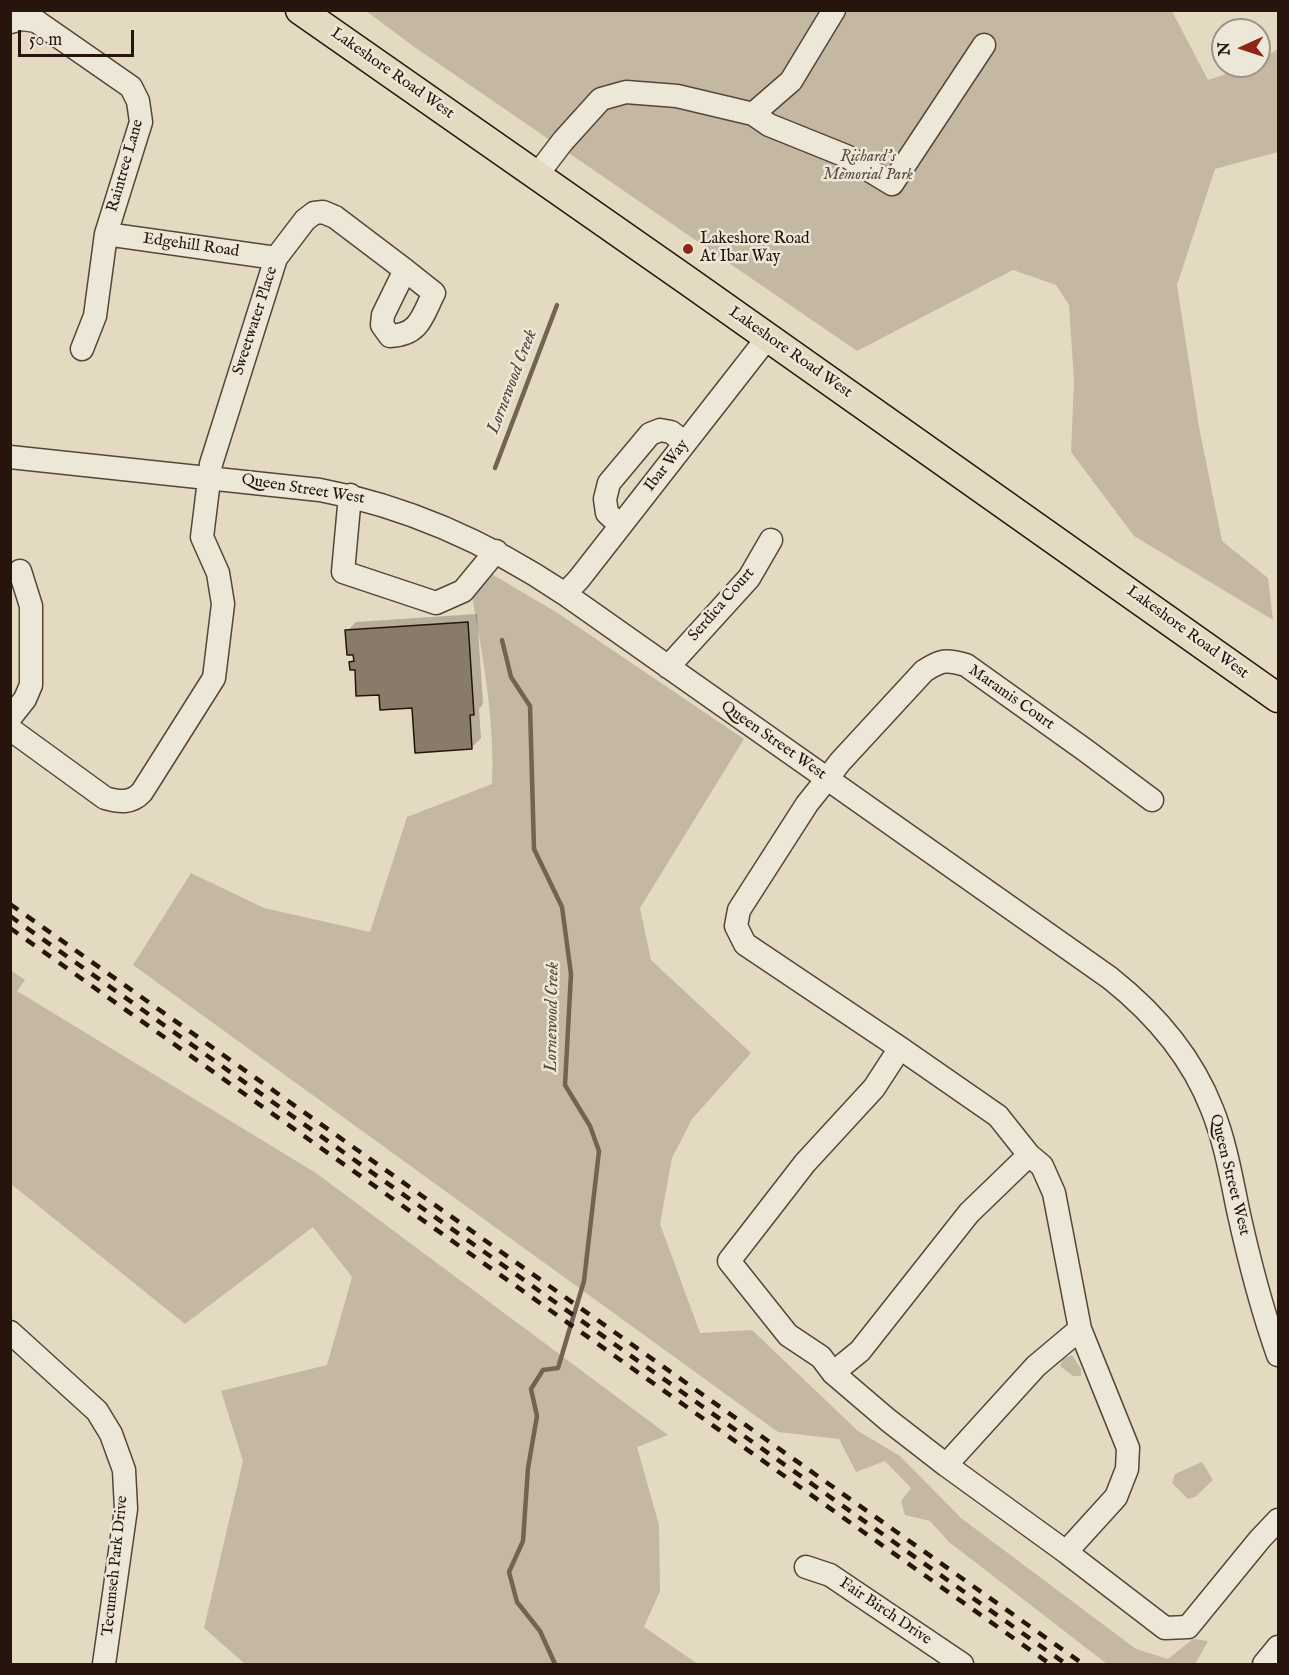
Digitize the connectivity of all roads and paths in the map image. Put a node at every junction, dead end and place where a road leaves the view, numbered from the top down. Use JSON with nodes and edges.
{"nodes":[{"id":1,"x":300,"y":10,"type":"edge"},
{"id":2,"x":834,"y":10,"type":"edge"},
{"id":3,"x":10,"y":22,"type":"edge"},
{"id":4,"x":984,"y":45,"type":"dead end"},
{"id":5,"x":753,"y":114,"type":"junction"},
{"id":6,"x":537,"y":175,"type":"junction"},
{"id":7,"x":106,"y":234,"type":"junction"},
{"id":8,"x":276,"y":258,"type":"junction"},
{"id":9,"x":405,"y":270,"type":"dead end"},
{"id":10,"x":768,"y":337,"type":"junction"},
{"id":11,"x":82,"y":349,"type":"dead end"},
{"id":12,"x":685,"y":443,"type":"junction"},
{"id":13,"x":10,"y":457,"type":"edge"},
{"id":14,"x":209,"y":477,"type":"junction"},
{"id":15,"x":350,"y":495,"type":"junction"},
{"id":16,"x":620,"y":525,"type":"junction"},
{"id":17,"x":771,"y":540,"type":"dead end"},
{"id":18,"x":496,"y":551,"type":"junction"},
{"id":19,"x":20,"y":571,"type":"dead end"},
{"id":20,"x":565,"y":594,"type":"junction"},
{"id":21,"x":668,"y":667,"type":"junction"},
{"id":22,"x":1278,"y":698,"type":"edge"},
{"id":23,"x":10,"y":718,"type":"edge"},
{"id":24,"x":10,"y":729,"type":"edge"},
{"id":25,"x":827,"y":779,"type":"junction"},
{"id":26,"x":1152,"y":800,"type":"dead end"},
{"id":27,"x":900,"y":1048,"type":"junction"},
{"id":28,"x":1029,"y":1155,"type":"junction"},
{"id":29,"x":1080,"y":1329,"type":"junction"},
{"id":30,"x":10,"y":1332,"type":"edge"},
{"id":31,"x":1278,"y":1355,"type":"edge"},
{"id":32,"x":833,"y":1373,"type":"junction"},
{"id":33,"x":946,"y":1465,"type":"junction"},
{"id":34,"x":1278,"y":1520,"type":"edge"},
{"id":35,"x":1066,"y":1552,"type":"junction"},
{"id":36,"x":806,"y":1567,"type":"dead end"},
{"id":37,"x":1278,"y":1647,"type":"edge"},
{"id":38,"x":104,"y":1665,"type":"edge"},
{"id":39,"x":962,"y":1665,"type":"edge"},
{"id":40,"x":1264,"y":1665,"type":"edge"}],
"edges":[{"from":1,"to":6,"type":"main road","name":"Lakeshore Road West"},
{"from":2,"to":5,"type":"street"},
{"from":3,"to":7,"type":"street","name":"Raintree Lane"},
{"from":4,"to":5,"type":"street"},
{"from":5,"to":6,"type":"street"},
{"from":6,"to":10,"type":"main road","name":"Lakeshore Road West"},
{"from":7,"to":8,"type":"street","name":"Edgehill Road"},
{"from":7,"to":11,"type":"street","name":"Raintree Lane"},
{"from":8,"to":9,"type":"street","name":"Sweetwater Place"},
{"from":8,"to":14,"type":"street","name":"Sweetwater Place"},
{"from":10,"to":12,"type":"street","name":"Ibar Way"},
{"from":10,"to":22,"type":"main road","name":"Lakeshore Road West"},
{"from":12,"to":16,"type":"street","name":"Ibar Way"},
{"from":12,"to":16,"type":"street"},
{"from":13,"to":14,"type":"street","name":"Queen Street West"},
{"from":14,"to":15,"type":"street","name":"Queen Street West"},
{"from":14,"to":24,"type":"street","name":"Sweetwater Place"},
{"from":15,"to":18,"type":"street","name":"Queen Street West"},
{"from":15,"to":18,"type":"street"},
{"from":16,"to":20,"type":"street","name":"Ibar Way"},
{"from":17,"to":21,"type":"street","name":"Serdica Court"},
{"from":18,"to":20,"type":"street","name":"Queen Street West"},
{"from":19,"to":23,"type":"street"},
{"from":20,"to":21,"type":"street","name":"Queen Street West"},
{"from":21,"to":25,"type":"street","name":"Queen Street West"},
{"from":25,"to":26,"type":"street","name":"Maramis Court"},
{"from":25,"to":27,"type":"street","name":"Maramis Court"},
{"from":25,"to":31,"type":"street","name":"Queen Street West"},
{"from":27,"to":28,"type":"street","name":"Maramis Court"},
{"from":27,"to":32,"type":"street"},
{"from":28,"to":29,"type":"street","name":"Maramis Court"},
{"from":28,"to":32,"type":"street"},
{"from":29,"to":33,"type":"street"},
{"from":29,"to":35,"type":"street","name":"Maramis Court"},
{"from":30,"to":38,"type":"street","name":"Tecumseh Park Drive"},
{"from":32,"to":33,"type":"street"},
{"from":33,"to":35,"type":"street"},
{"from":34,"to":35,"type":"street"},
{"from":36,"to":39,"type":"street","name":"Fair Birch Drive"},
{"from":37,"to":40,"type":"street"}]}
